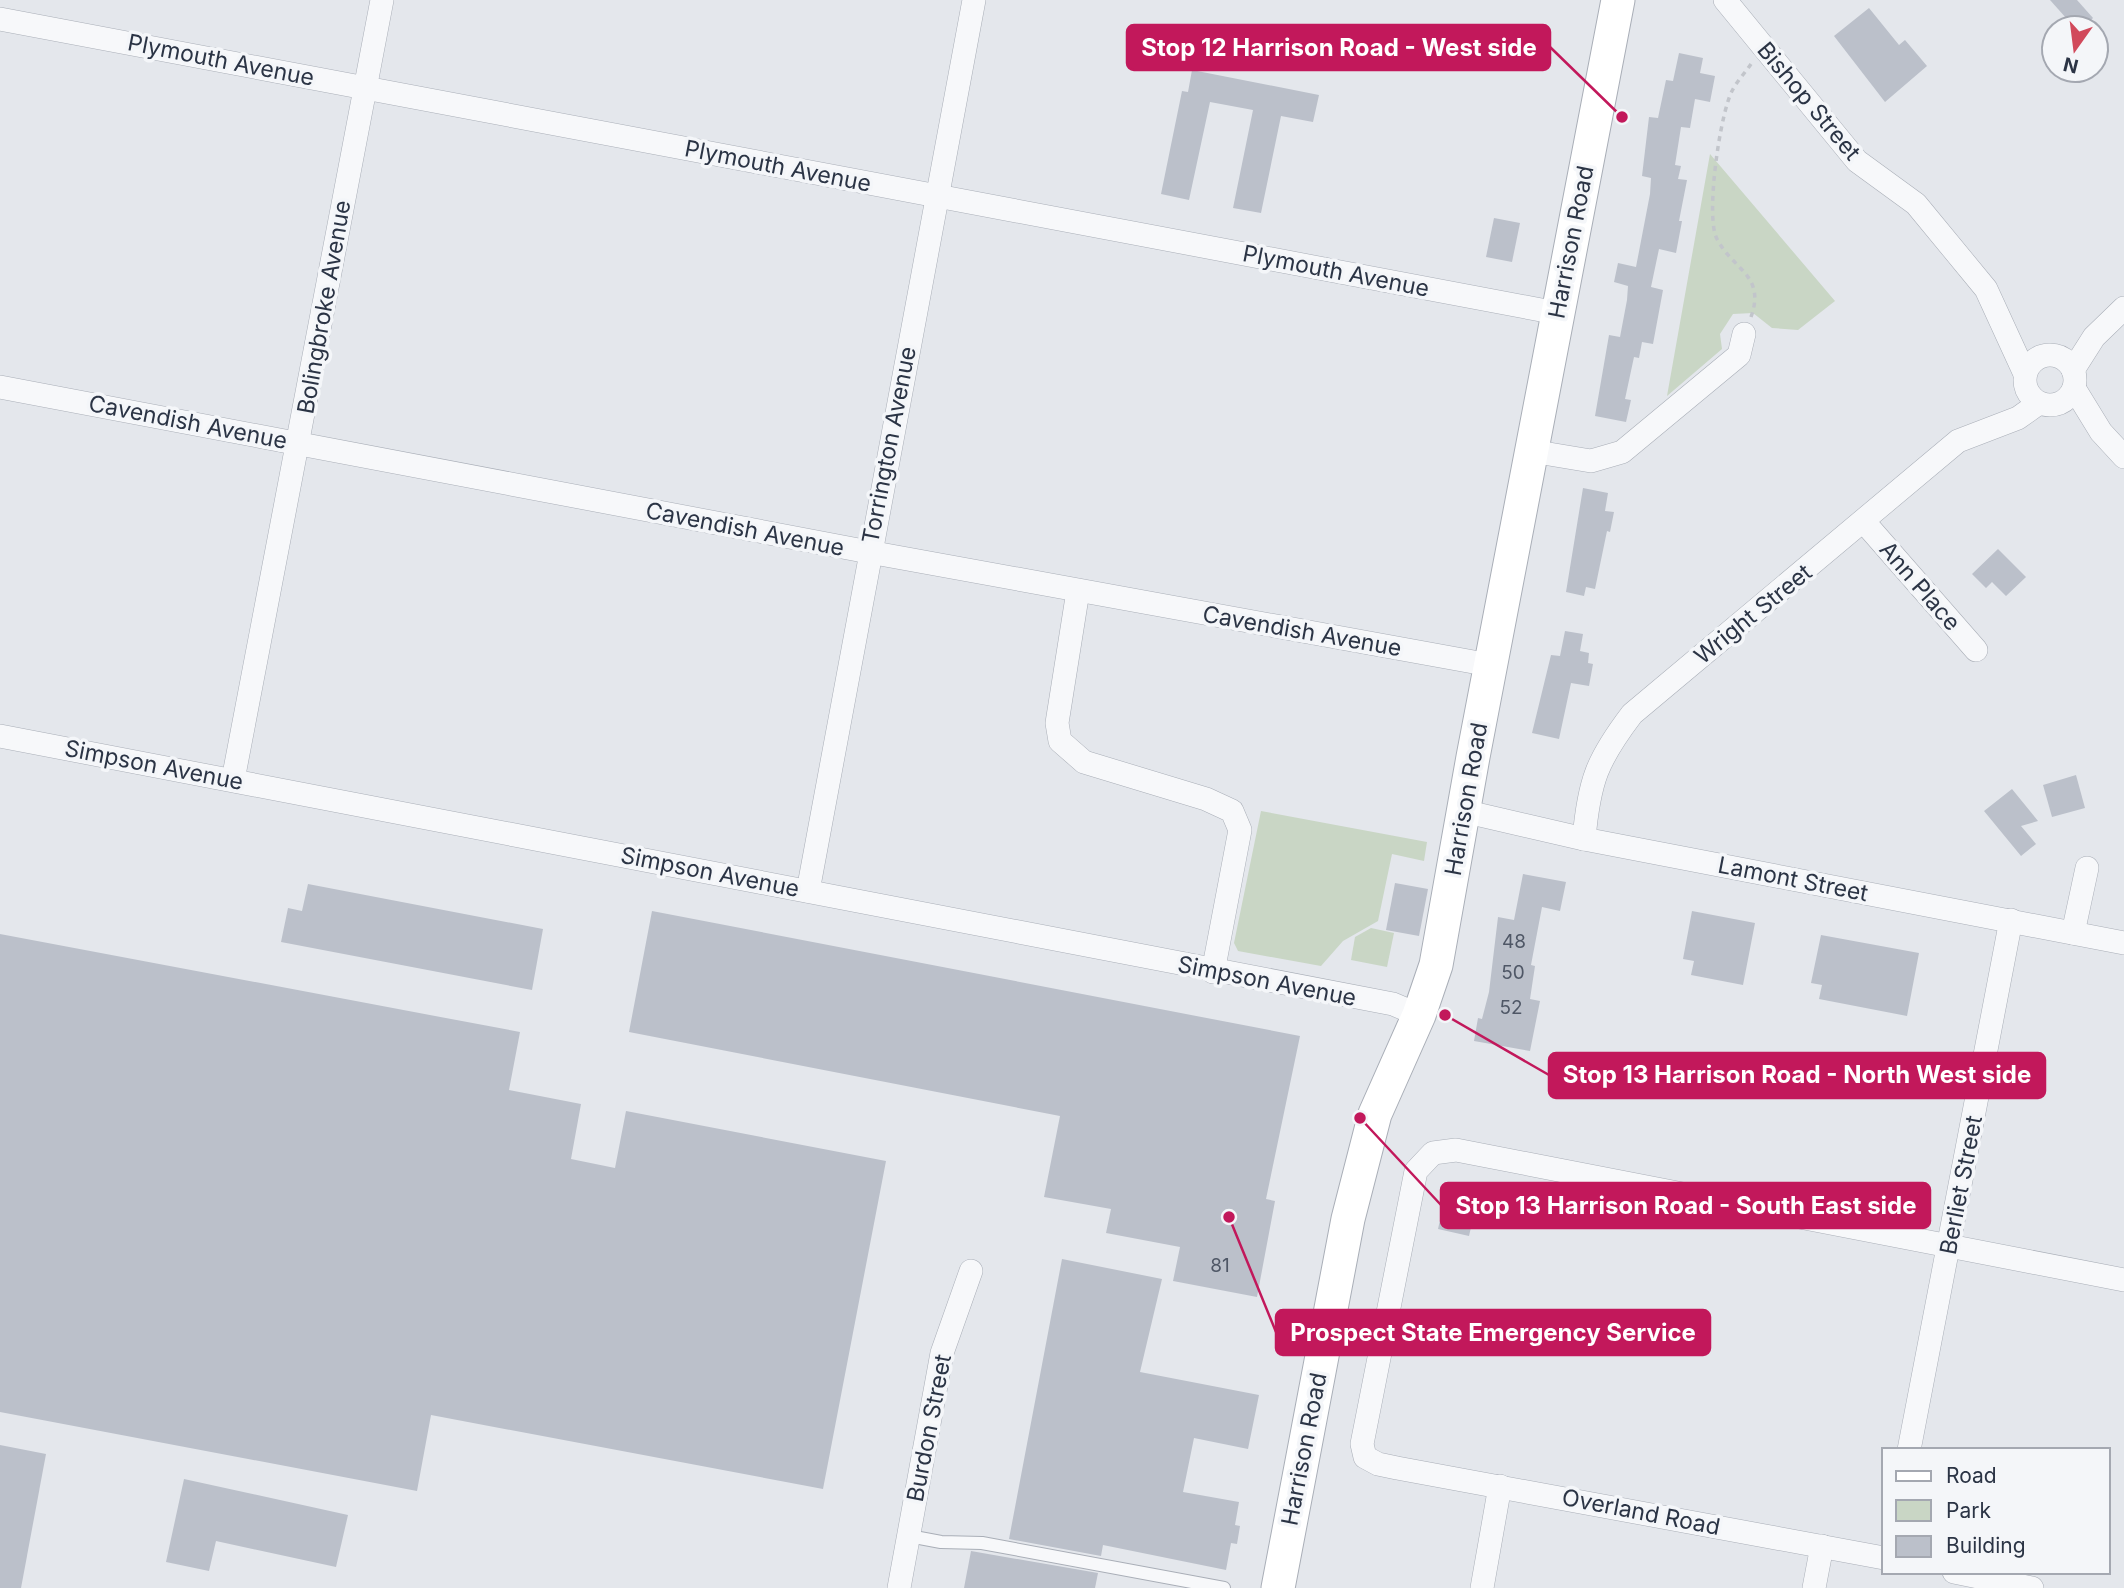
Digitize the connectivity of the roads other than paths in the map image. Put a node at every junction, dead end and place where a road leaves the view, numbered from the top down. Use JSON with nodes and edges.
{"nodes":[{"id":1,"x":382,"y":0,"type":"edge"},
{"id":2,"x":974,"y":0,"type":"edge"},
{"id":3,"x":1618,"y":0,"type":"edge"},
{"id":4,"x":1725,"y":0,"type":"edge"},
{"id":5,"x":0,"y":19,"type":"edge"},
{"id":6,"x":366,"y":88,"type":"junction"},
{"id":7,"x":937,"y":195,"type":"junction"},
{"id":8,"x":2124,"y":308,"type":"edge"},
{"id":9,"x":1557,"y":313,"type":"junction"},
{"id":10,"x":1744,"y":334,"type":"road end"},
{"id":11,"x":2070,"y":372,"type":"junction"},
{"id":12,"x":2037,"y":385,"type":"junction"},
{"id":13,"x":0,"y":387,"type":"edge"},
{"id":14,"x":2101,"y":432,"type":"junction"},
{"id":15,"x":299,"y":443,"type":"junction"},
{"id":16,"x":1531,"y":451,"type":"junction"},
{"id":17,"x":2124,"y":457,"type":"edge"},
{"id":18,"x":1865,"y":523,"type":"junction"},
{"id":19,"x":869,"y":552,"type":"junction"},
{"id":20,"x":1078,"y":591,"type":"junction"},
{"id":21,"x":1976,"y":650,"type":"dead end"},
{"id":22,"x":1490,"y":665,"type":"junction"},
{"id":23,"x":0,"y":736,"type":"edge"},
{"id":24,"x":233,"y":780,"type":"junction"},
{"id":25,"x":1463,"y":811,"type":"junction"},
{"id":26,"x":1584,"y":839,"type":"junction"},
{"id":27,"x":2087,"y":868,"type":"dead end"},
{"id":28,"x":808,"y":891,"type":"junction"},
{"id":29,"x":2011,"y":920,"type":"junction"},
{"id":30,"x":2073,"y":933,"type":"junction"},
{"id":31,"x":2124,"y":943,"type":"edge"},
{"id":32,"x":1213,"y":972,"type":"junction"},
{"id":33,"x":1419,"y":1015,"type":"junction"},
{"id":34,"x":1949,"y":1247,"type":"junction"},
{"id":35,"x":971,"y":1271,"type":"dead end"},
{"id":36,"x":2124,"y":1280,"type":"edge"},
{"id":37,"x":1909,"y":1448,"type":"edge"},
{"id":38,"x":1500,"y":1486,"type":"junction"},
{"id":39,"x":909,"y":1536,"type":"junction"},
{"id":40,"x":1822,"y":1546,"type":"junction"},
{"id":41,"x":1882,"y":1558,"type":"edge"},
{"id":42,"x":1964,"y":1574,"type":"edge"},
{"id":43,"x":899,"y":1588,"type":"edge"},
{"id":44,"x":1224,"y":1588,"type":"edge"},
{"id":45,"x":1278,"y":1588,"type":"edge"},
{"id":46,"x":1482,"y":1588,"type":"edge"},
{"id":47,"x":1814,"y":1588,"type":"edge"},
{"id":48,"x":2032,"y":1588,"type":"edge"}],
"edges":[{"from":1,"to":6,"type":"street","name":"Bolingbroke Avenue"},
{"from":2,"to":7,"type":"street","name":"Torrington Avenue"},
{"from":3,"to":9,"type":"street","name":"Harrison Road"},
{"from":4,"to":12,"type":"street","name":"Bishop Street"},
{"from":5,"to":6,"type":"street","name":"Plymouth Avenue"},
{"from":6,"to":7,"type":"street","name":"Plymouth Avenue"},
{"from":6,"to":15,"type":"street","name":"Bolingbroke Avenue"},
{"from":7,"to":9,"type":"street","name":"Plymouth Avenue"},
{"from":7,"to":19,"type":"street","name":"Torrington Avenue"},
{"from":8,"to":11,"type":"street"},
{"from":9,"to":16,"type":"street","name":"Harrison Road"},
{"from":10,"to":16,"type":"street"},
{"from":11,"to":12,"type":"street","name":"Wright Street"},
{"from":11,"to":12,"type":"street"},
{"from":11,"to":14,"type":"street"},
{"from":12,"to":14,"type":"street"},
{"from":12,"to":18,"type":"street","name":"Wright Street"},
{"from":13,"to":15,"type":"street","name":"Cavendish Avenue"},
{"from":14,"to":17,"type":"street"},
{"from":15,"to":19,"type":"street","name":"Cavendish Avenue"},
{"from":15,"to":24,"type":"street","name":"Bolingbroke Avenue"},
{"from":16,"to":22,"type":"street","name":"Harrison Road"},
{"from":18,"to":21,"type":"street","name":"Ann Place"},
{"from":18,"to":26,"type":"street","name":"Wright Street"},
{"from":19,"to":20,"type":"street","name":"Cavendish Avenue"},
{"from":19,"to":28,"type":"street","name":"Torrington Avenue"},
{"from":20,"to":22,"type":"street","name":"Cavendish Avenue"},
{"from":20,"to":32,"type":"street"},
{"from":22,"to":25,"type":"street","name":"Harrison Road"},
{"from":23,"to":24,"type":"street","name":"Simpson Avenue"},
{"from":24,"to":28,"type":"street","name":"Simpson Avenue"},
{"from":25,"to":26,"type":"street","name":"Lamont Street"},
{"from":25,"to":33,"type":"street","name":"Harrison Road"},
{"from":26,"to":29,"type":"street","name":"Lamont Street"},
{"from":27,"to":30,"type":"street"},
{"from":28,"to":32,"type":"street","name":"Simpson Avenue"},
{"from":29,"to":30,"type":"street","name":"Lamont Street"},
{"from":29,"to":34,"type":"street","name":"Berliet Street"},
{"from":30,"to":31,"type":"street","name":"Lamont Street"},
{"from":32,"to":33,"type":"street","name":"Simpson Avenue"},
{"from":33,"to":45,"type":"street","name":"Harrison Road"},
{"from":34,"to":36,"type":"street"},
{"from":34,"to":37,"type":"street","name":"Berliet Street"},
{"from":34,"to":38,"type":"street","name":"Overland Road"},
{"from":35,"to":39,"type":"street","name":"Burdon Street"},
{"from":38,"to":40,"type":"street","name":"Overland Road"},
{"from":38,"to":46,"type":"street"},
{"from":39,"to":43,"type":"street","name":"Burdon Street"},
{"from":39,"to":44,"type":"lane"},
{"from":40,"to":41,"type":"street","name":"Overland Road"},
{"from":40,"to":47,"type":"street"},
{"from":42,"to":48,"type":"street"}]}
